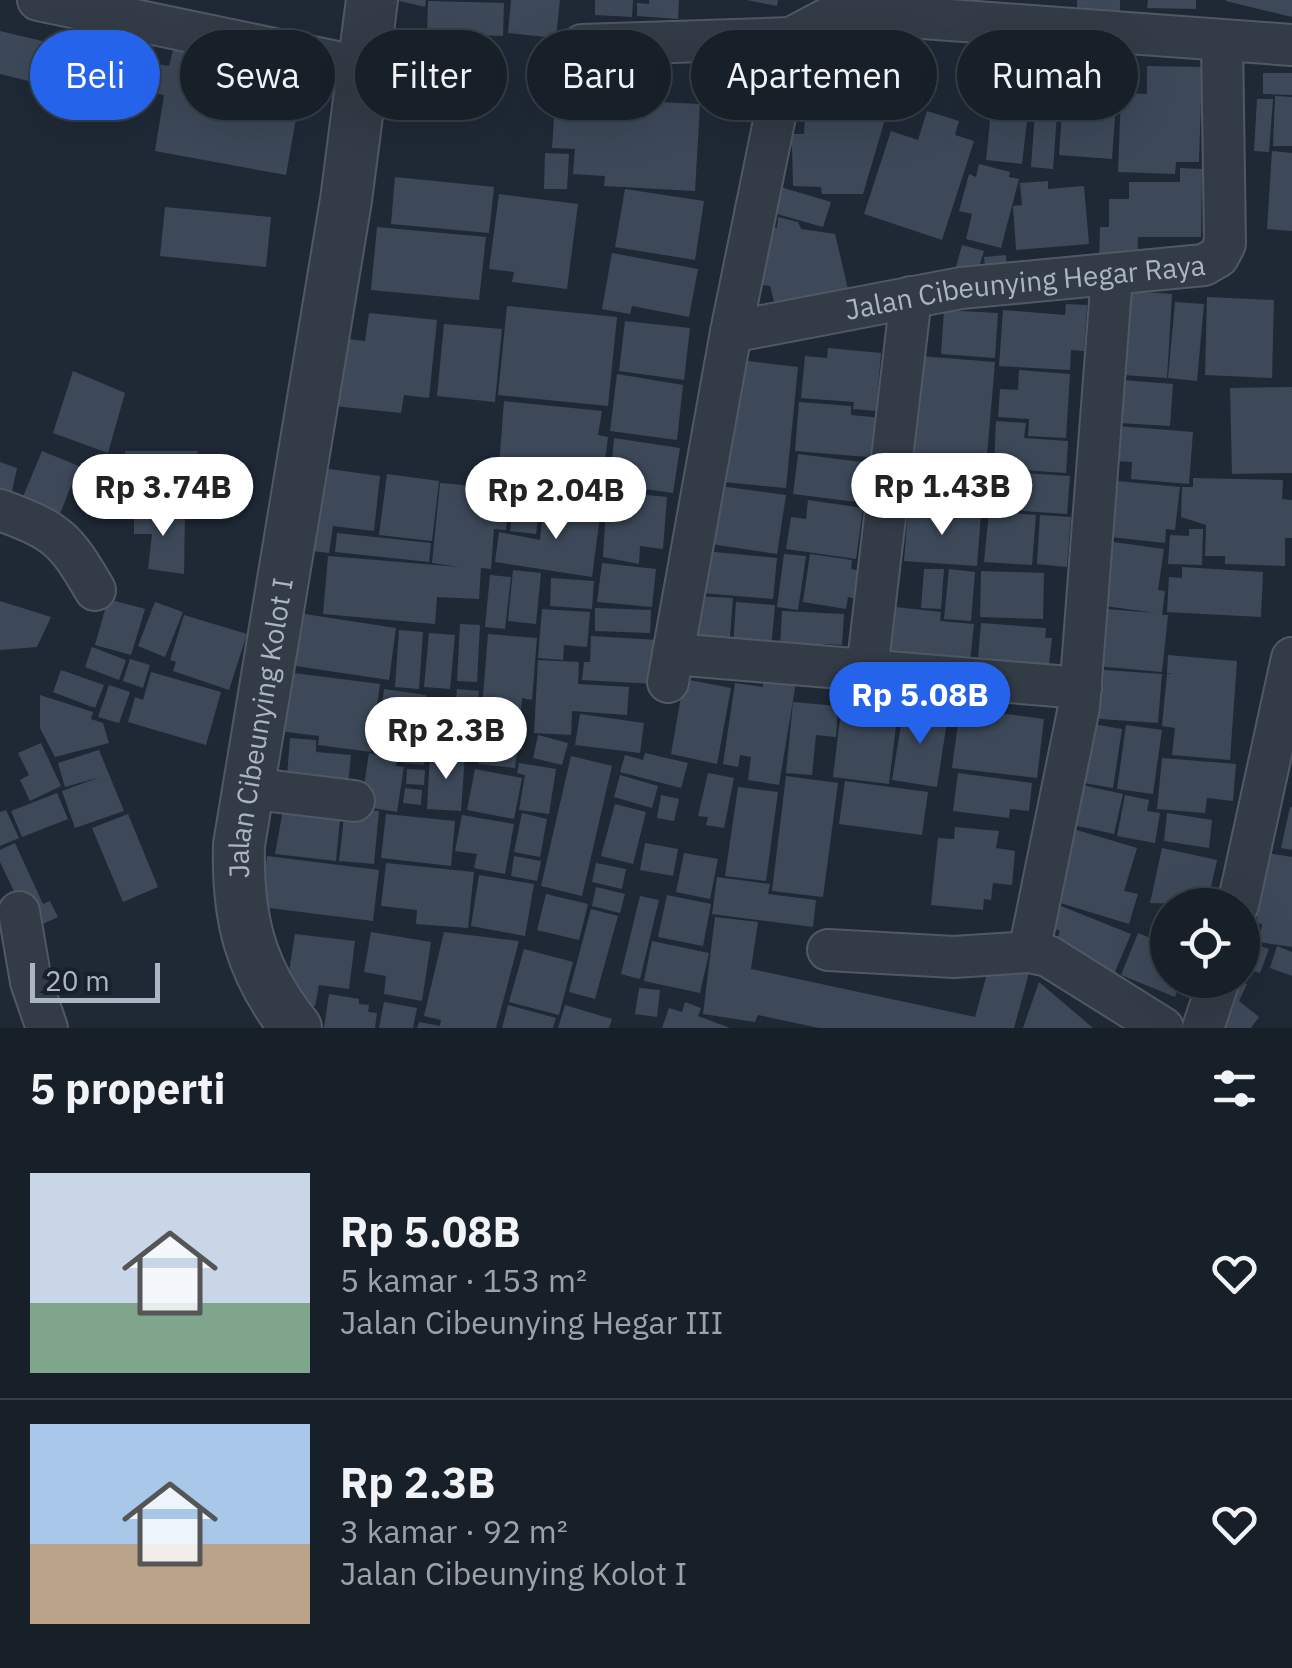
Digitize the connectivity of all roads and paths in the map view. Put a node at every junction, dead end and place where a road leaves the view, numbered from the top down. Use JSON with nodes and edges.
{"nodes":[{"id":1,"x":38,"y":0,"type":"edge"},
{"id":2,"x":372,"y":0,"type":"edge"},
{"id":3,"x":840,"y":6,"type":"edge"},
{"id":4,"x":368,"y":30,"type":"edge"},
{"id":5,"x":803,"y":30,"type":"edge"},
{"id":6,"x":1222,"y":40,"type":"junction"},
{"id":7,"x":1292,"y":46,"type":"edge"},
{"id":8,"x":355,"y":66,"type":"edge"},
{"id":9,"x":356,"y":120,"type":"edge"},
{"id":10,"x":774,"y":120,"type":"edge"},
{"id":11,"x":1112,"y":274,"type":"junction"},
{"id":12,"x":911,"y":298,"type":"junction"},
{"id":13,"x":731,"y":332,"type":"junction"},
{"id":14,"x":0,"y":510,"type":"edge"},
{"id":15,"x":96,"y":590,"type":"dead end"},
{"id":16,"x":1292,"y":658,"type":"edge"},
{"id":17,"x":867,"y":670,"type":"junction"},
{"id":18,"x":1081,"y":688,"type":"junction"},
{"id":19,"x":248,"y":788,"type":"junction"},
{"id":20,"x":354,"y":800,"type":"dead end"},
{"id":21,"x":1242,"y":888,"type":"edge"},
{"id":22,"x":19,"y":912,"type":"dead end"},
{"id":23,"x":828,"y":950,"type":"dead end"},
{"id":24,"x":1029,"y":952,"type":"junction"},
{"id":25,"x":1213,"y":998,"type":"edge"},
{"id":26,"x":47,"y":1028,"type":"edge"},
{"id":27,"x":296,"y":1028,"type":"edge"},
{"id":28,"x":1163,"y":1028,"type":"edge"},
{"id":29,"x":1204,"y":1028,"type":"edge"}],
"edges":[{"from":1,"to":8,"type":"street"},
{"from":2,"to":4,"type":"street","name":"Jalan Cibeunying Kolot I"},
{"from":3,"to":5,"type":"street"},
{"from":3,"to":6,"type":"street"},
{"from":6,"to":7,"type":"street"},
{"from":6,"to":11,"type":"street","name":"Jalan Cibeunying Hegar Raya"},
{"from":9,"to":19,"type":"street","name":"Jalan Cibeunying Kolot I"},
{"from":10,"to":13,"type":"street"},
{"from":11,"to":12,"type":"street","name":"Jalan Cibeunying Hegar Raya"},
{"from":11,"to":18,"type":"street"},
{"from":12,"to":13,"type":"street","name":"Jalan Cibeunying Hegar Raya"},
{"from":12,"to":17,"type":"street"},
{"from":13,"to":17,"type":"street"},
{"from":14,"to":15,"type":"street"},
{"from":16,"to":21,"type":"street"},
{"from":17,"to":18,"type":"street"},
{"from":18,"to":24,"type":"street"},
{"from":19,"to":20,"type":"street"},
{"from":19,"to":27,"type":"street","name":"Jalan Cibeunying Kolot I"},
{"from":22,"to":26,"type":"street"},
{"from":23,"to":24,"type":"street"},
{"from":24,"to":28,"type":"street"},
{"from":25,"to":29,"type":"street"}]}
